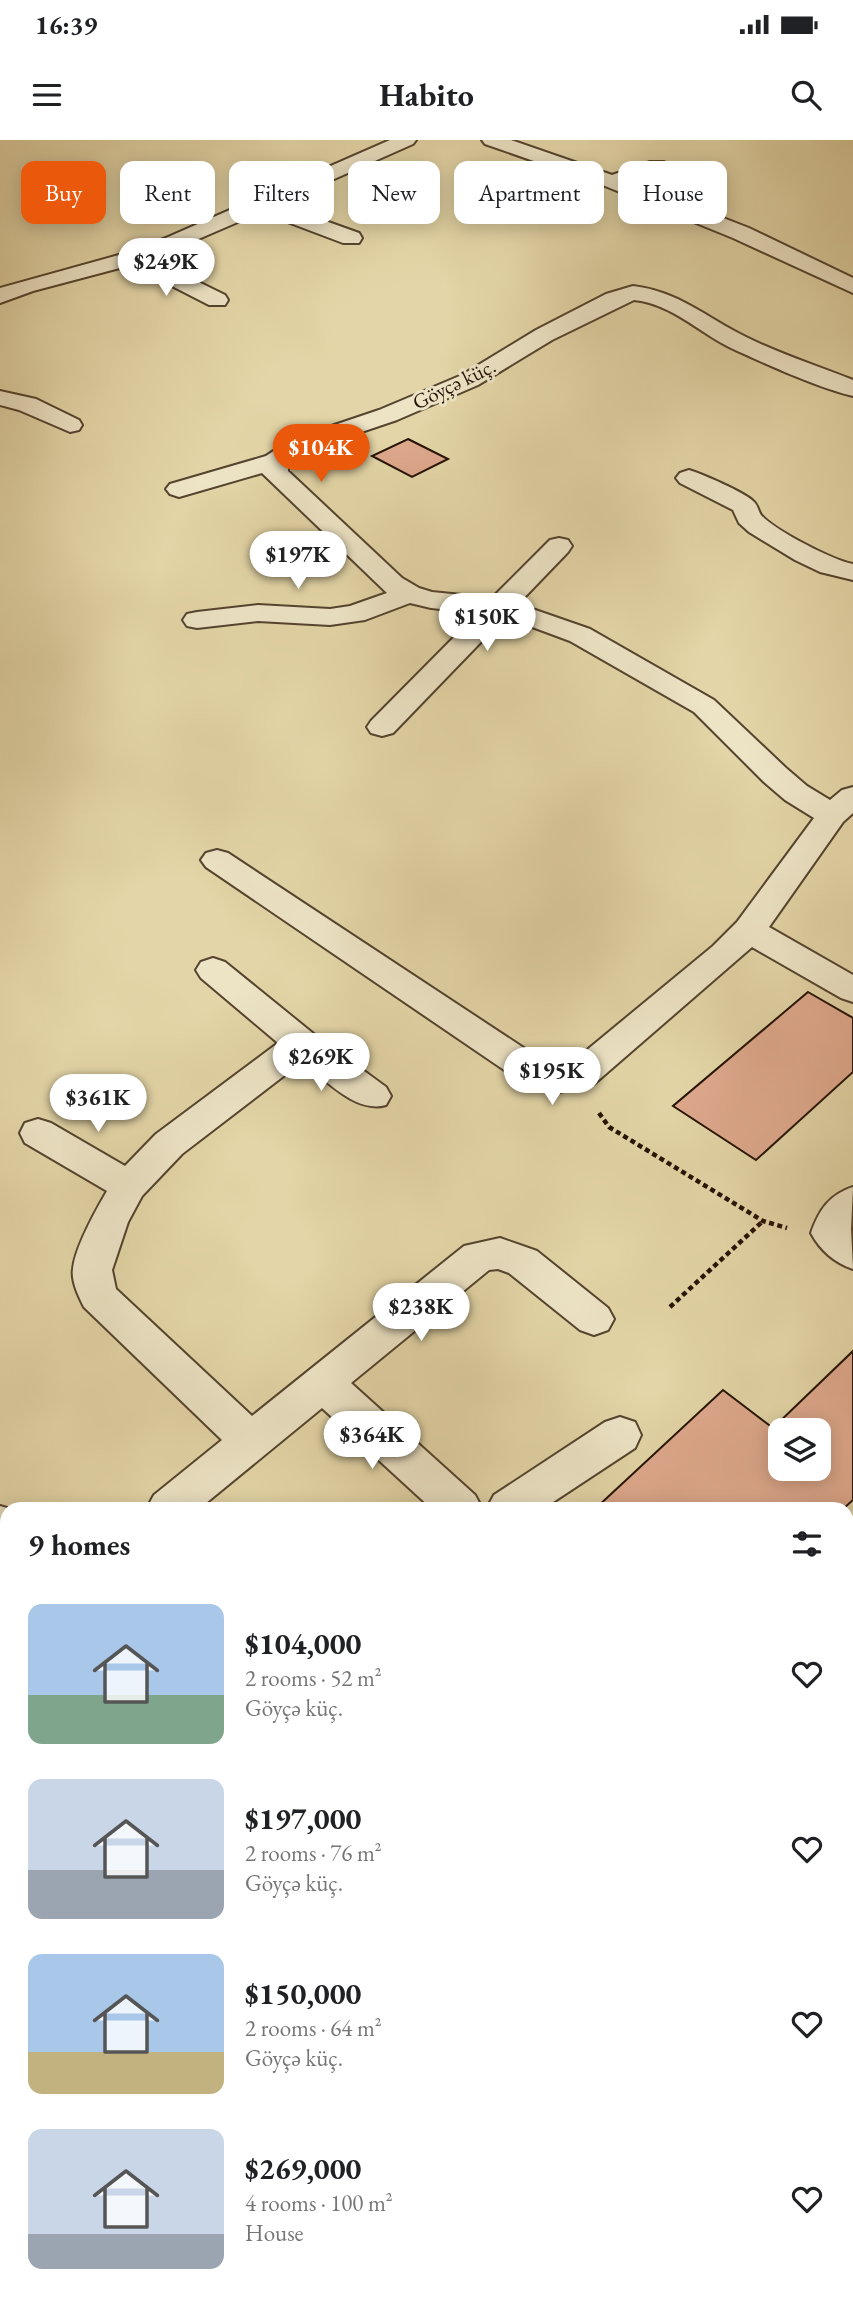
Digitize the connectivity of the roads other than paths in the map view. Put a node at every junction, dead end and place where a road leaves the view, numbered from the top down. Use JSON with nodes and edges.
{"nodes":[{"id":1,"x":406,"y":140,"type":"edge"},
{"id":2,"x":492,"y":140,"type":"edge"},
{"id":3,"x":569,"y":144,"type":"dead end"},
{"id":4,"x":537,"y":155,"type":"junction"},
{"id":5,"x":334,"y":172,"type":"edge"},
{"id":6,"x":618,"y":179,"type":"edge"},
{"id":7,"x":612,"y":181,"type":"junction"},
{"id":8,"x":229,"y":218,"type":"edge"},
{"id":9,"x":313,"y":224,"type":"edge"},
{"id":10,"x":351,"y":238,"type":"dead end"},
{"id":11,"x":134,"y":258,"type":"junction"},
{"id":12,"x":853,"y":286,"type":"edge"},
{"id":13,"x":0,"y":296,"type":"edge"},
{"id":14,"x":217,"y":300,"type":"dead end"},
{"id":15,"x":853,"y":389,"type":"edge"},
{"id":16,"x":0,"y":398,"type":"edge"},
{"id":17,"x":70,"y":425,"type":"dead end"},
{"id":18,"x":275,"y":461,"type":"junction"},
{"id":19,"x":689,"y":478,"type":"dead end"},
{"id":20,"x":179,"y":489,"type":"dead end"},
{"id":21,"x":559,"y":546,"type":"dead end"},
{"id":22,"x":853,"y":572,"type":"edge"},
{"id":23,"x":409,"y":594,"type":"junction"},
{"id":24,"x":497,"y":607,"type":"junction"},
{"id":25,"x":197,"y":620,"type":"dead end"},
{"id":26,"x":382,"y":727,"type":"dead end"},
{"id":27,"x":843,"y":806,"type":"edge"},
{"id":28,"x":217,"y":860,"type":"dead end"},
{"id":29,"x":750,"y":930,"type":"junction"},
{"id":30,"x":213,"y":970,"type":"dead end"},
{"id":31,"x":853,"y":990,"type":"edge"},
{"id":32,"x":302,"y":1044,"type":"junction"},
{"id":33,"x":373,"y":1096,"type":"dead end"},
{"id":34,"x":38,"y":1133,"type":"dead end"},
{"id":35,"x":130,"y":1186,"type":"junction"},
{"id":36,"x":853,"y":1202,"type":"edge"},
{"id":37,"x":842,"y":1244,"type":"edge"},
{"id":38,"x":594,"y":1319,"type":"dead end"},
{"id":39,"x":323,"y":1383,"type":"junction"},
{"id":40,"x":620,"y":1435,"type":"dead end"},
{"id":41,"x":251,"y":1441,"type":"junction"},
{"id":42,"x":176,"y":1502,"type":"edge"},
{"id":43,"x":453,"y":1502,"type":"edge"},
{"id":44,"x":518,"y":1502,"type":"edge"}],
"edges":[{"from":1,"to":5,"type":"street"},
{"from":2,"to":4,"type":"street"},
{"from":3,"to":4,"type":"street"},
{"from":4,"to":7,"type":"street"},
{"from":6,"to":7,"type":"street"},
{"from":7,"to":12,"type":"street"},
{"from":8,"to":11,"type":"street"},
{"from":9,"to":10,"type":"street"},
{"from":11,"to":13,"type":"street"},
{"from":11,"to":14,"type":"street"},
{"from":15,"to":18,"type":"street","name":"Göyçə küç."},
{"from":16,"to":17,"type":"street"},
{"from":18,"to":20,"type":"street","name":"Göyçə küç."},
{"from":18,"to":23,"type":"street"},
{"from":19,"to":22,"type":"street"},
{"from":21,"to":24,"type":"street"},
{"from":23,"to":24,"type":"street"},
{"from":23,"to":25,"type":"street"},
{"from":24,"to":26,"type":"street"},
{"from":24,"to":27,"type":"street"},
{"from":27,"to":29,"type":"street"},
{"from":28,"to":29,"type":"street"},
{"from":29,"to":31,"type":"street"},
{"from":30,"to":32,"type":"street"},
{"from":32,"to":33,"type":"street"},
{"from":32,"to":35,"type":"street"},
{"from":34,"to":35,"type":"street"},
{"from":35,"to":41,"type":"street"},
{"from":36,"to":37,"type":"street"},
{"from":38,"to":39,"type":"street"},
{"from":39,"to":41,"type":"street"},
{"from":39,"to":43,"type":"street"},
{"from":40,"to":44,"type":"street"},
{"from":41,"to":42,"type":"street"}]}
